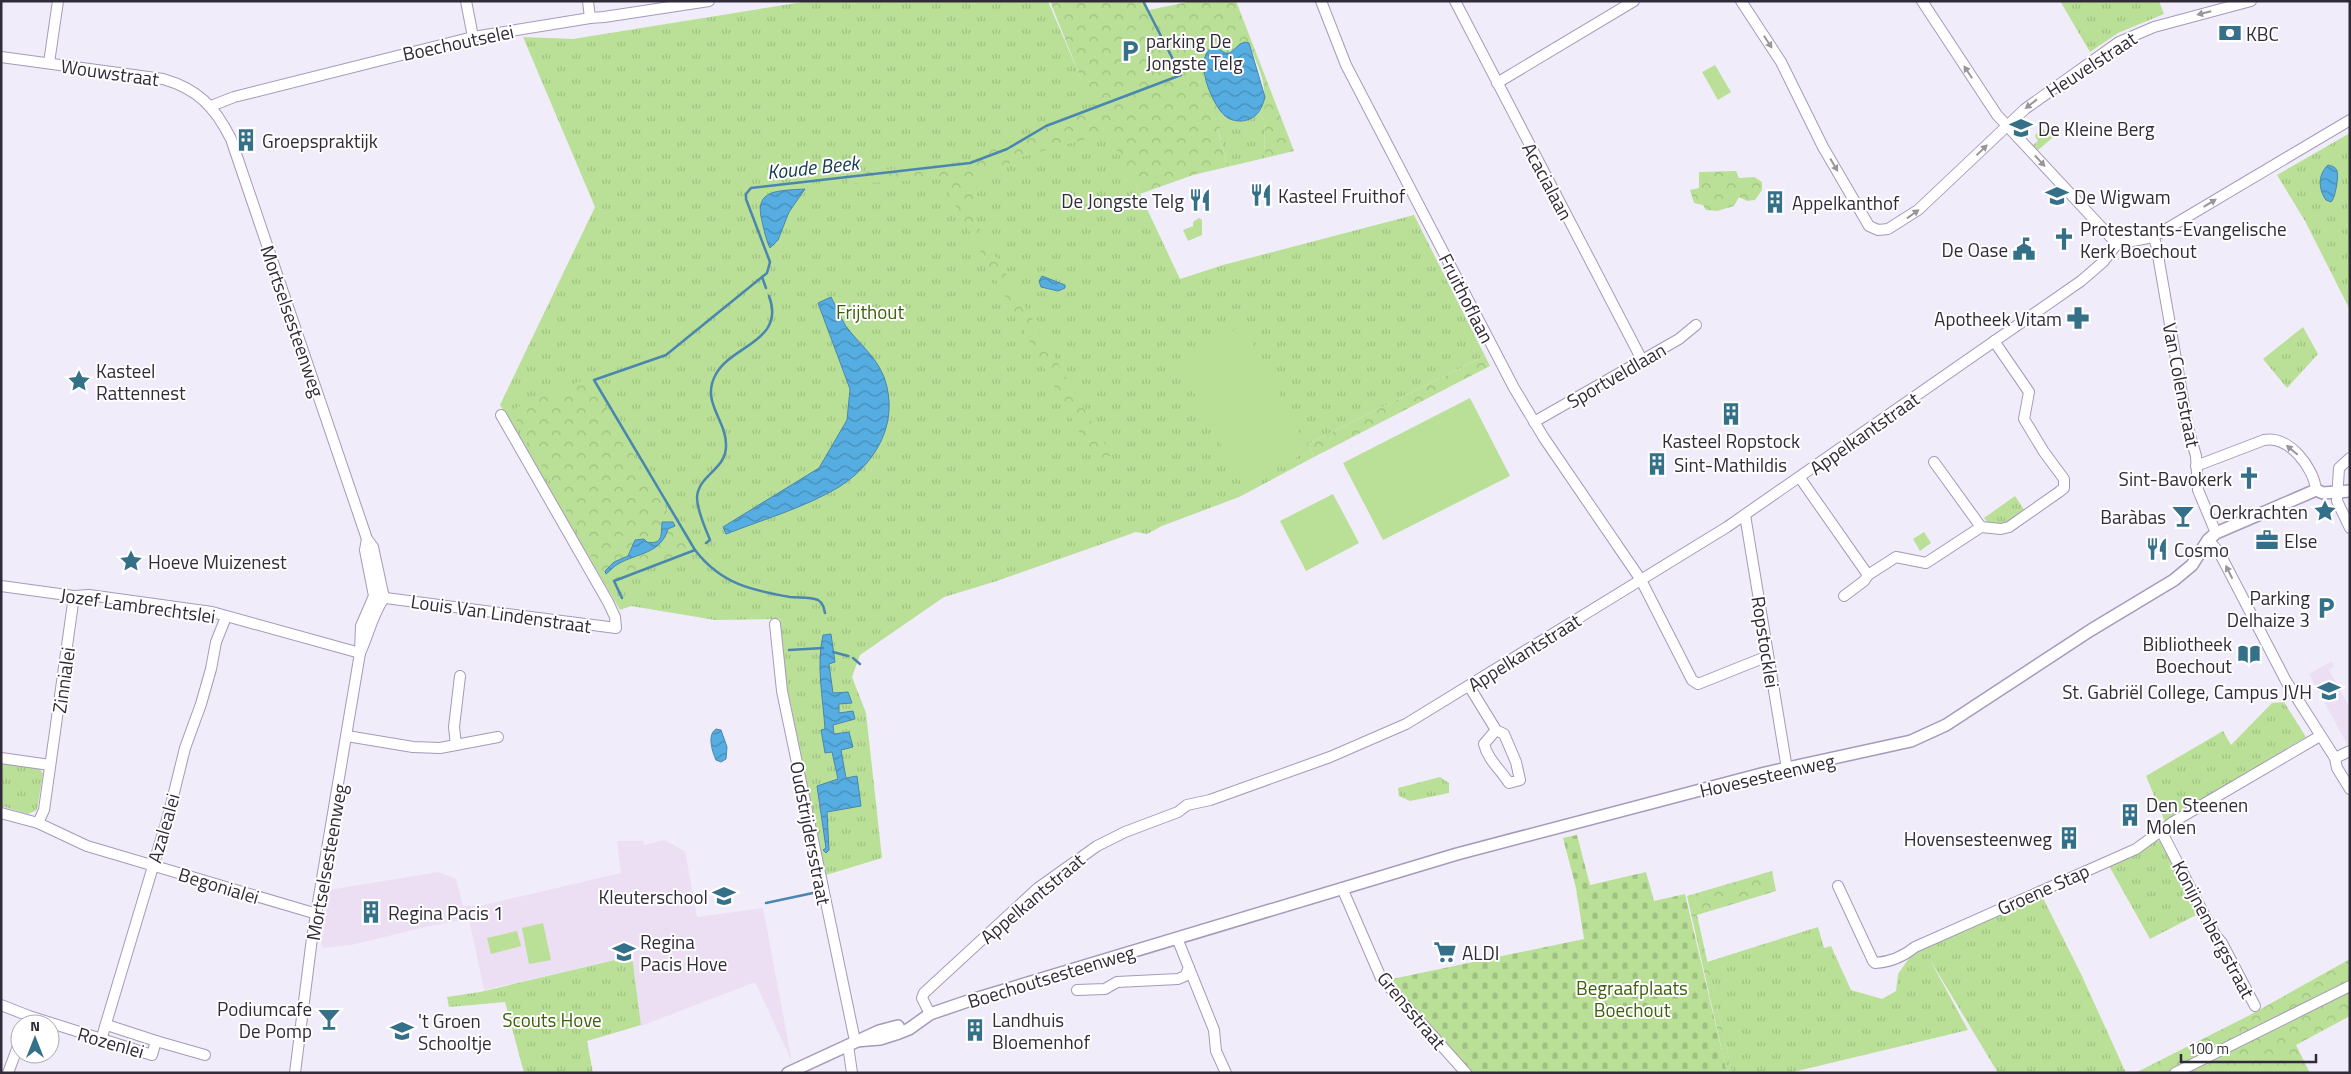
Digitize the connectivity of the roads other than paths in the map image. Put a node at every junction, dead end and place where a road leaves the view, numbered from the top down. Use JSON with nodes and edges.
{"nodes":[{"id":1,"x":58,"y":1,"type":"edge"},
{"id":2,"x":466,"y":1,"type":"edge"},
{"id":3,"x":588,"y":1,"type":"edge"},
{"id":4,"x":709,"y":1,"type":"edge"},
{"id":5,"x":1321,"y":1,"type":"edge"},
{"id":6,"x":1456,"y":1,"type":"edge"},
{"id":7,"x":1634,"y":1,"type":"edge"},
{"id":8,"x":1741,"y":1,"type":"edge"},
{"id":9,"x":1922,"y":1,"type":"edge"},
{"id":10,"x":2251,"y":1,"type":"edge"},
{"id":11,"x":590,"y":18,"type":"junction"},
{"id":12,"x":473,"y":37,"type":"junction"},
{"id":13,"x":1,"y":57,"type":"edge"},
{"id":14,"x":49,"y":63,"type":"junction"},
{"id":15,"x":1497,"y":83,"type":"junction"},
{"id":16,"x":212,"y":106,"type":"junction"},
{"id":17,"x":2350,"y":120,"type":"edge"},
{"id":18,"x":2006,"y":126,"type":"junction"},
{"id":19,"x":2153,"y":237,"type":"junction"},
{"id":20,"x":2117,"y":244,"type":"junction"},
{"id":21,"x":1696,"y":325,"type":"dead end"},
{"id":22,"x":1994,"y":341,"type":"junction"},
{"id":23,"x":1642,"y":360,"type":"junction"},
{"id":24,"x":501,"y":415,"type":"dead end"},
{"id":25,"x":1534,"y":422,"type":"junction"},
{"id":26,"x":2350,"y":458,"type":"edge"},
{"id":27,"x":1934,"y":462,"type":"dead end"},
{"id":28,"x":2196,"y":466,"type":"junction"},
{"id":29,"x":1800,"y":478,"type":"junction"},
{"id":30,"x":2316,"y":490,"type":"junction"},
{"id":31,"x":2344,"y":491,"type":"edge"},
{"id":32,"x":1744,"y":515,"type":"junction"},
{"id":33,"x":1980,"y":526,"type":"junction"},
{"id":34,"x":2350,"y":528,"type":"edge"},
{"id":35,"x":2212,"y":537,"type":"junction"},
{"id":36,"x":1868,"y":575,"type":"junction"},
{"id":37,"x":1641,"y":580,"type":"junction"},
{"id":38,"x":1,"y":586,"type":"edge"},
{"id":39,"x":74,"y":596,"type":"junction"},
{"id":40,"x":1844,"y":596,"type":"dead end"},
{"id":41,"x":379,"y":597,"type":"junction"},
{"id":42,"x":226,"y":617,"type":"junction"},
{"id":43,"x":775,"y":624,"type":"dead end"},
{"id":44,"x":360,"y":653,"type":"junction"},
{"id":45,"x":1768,"y":656,"type":"junction"},
{"id":46,"x":460,"y":676,"type":"dead end"},
{"id":47,"x":1469,"y":686,"type":"junction"},
{"id":48,"x":1496,"y":730,"type":"junction"},
{"id":49,"x":347,"y":736,"type":"junction"},
{"id":50,"x":2320,"y":736,"type":"junction"},
{"id":51,"x":498,"y":737,"type":"dead end"},
{"id":52,"x":456,"y":745,"type":"junction"},
{"id":53,"x":2350,"y":750,"type":"edge"},
{"id":54,"x":1,"y":758,"type":"edge"},
{"id":55,"x":2335,"y":758,"type":"junction"},
{"id":56,"x":50,"y":764,"type":"junction"},
{"id":57,"x":1787,"y":769,"type":"junction"},
{"id":58,"x":2350,"y":789,"type":"edge"},
{"id":59,"x":1,"y":813,"type":"edge"},
{"id":60,"x":38,"y":824,"type":"junction"},
{"id":61,"x":2161,"y":830,"type":"junction"},
{"id":62,"x":152,"y":865,"type":"junction"},
{"id":63,"x":1838,"y":886,"type":"dead end"},
{"id":64,"x":1342,"y":888,"type":"junction"},
{"id":65,"x":1317,"y":896,"type":"joint"},
{"id":66,"x":317,"y":914,"type":"junction"},
{"id":67,"x":1177,"y":938,"type":"junction"},
{"id":68,"x":1189,"y":968,"type":"junction"},
{"id":69,"x":2350,"y":986,"type":"edge"},
{"id":70,"x":1077,"y":990,"type":"dead end"},
{"id":71,"x":1,"y":1005,"type":"edge"},
{"id":72,"x":2255,"y":1006,"type":"dead end"},
{"id":73,"x":17,"y":1014,"type":"edge"},
{"id":74,"x":928,"y":1016,"type":"junction"},
{"id":75,"x":107,"y":1025,"type":"junction"},
{"id":76,"x":60,"y":1029,"type":"edge"},
{"id":77,"x":101,"y":1040,"type":"junction"},
{"id":78,"x":156,"y":1041,"type":"junction"},
{"id":79,"x":851,"y":1043,"type":"junction"},
{"id":80,"x":205,"y":1055,"type":"dead end"},
{"id":81,"x":295,"y":1073,"type":"edge"},
{"id":82,"x":788,"y":1073,"type":"edge"},
{"id":83,"x":852,"y":1073,"type":"edge"},
{"id":84,"x":1226,"y":1073,"type":"edge"},
{"id":85,"x":1466,"y":1073,"type":"edge"},
{"id":86,"x":2174,"y":1073,"type":"edge"}],
"edges":[{"from":1,"to":14,"type":"street"},
{"from":2,"to":12,"type":"street"},
{"from":3,"to":11,"type":"street"},
{"from":4,"to":11,"type":"street","name":"Boechoutselei"},
{"from":5,"to":25,"type":"street","name":"Fruithoflaan"},
{"from":6,"to":15,"type":"street","name":"Acacialaan"},
{"from":7,"to":15,"type":"street"},
{"from":8,"to":18,"type":"street","name":"Heuvelstraat","one_way":true},
{"from":18,"to":9,"type":"street","one_way":true},
{"from":10,"to":18,"type":"street","name":"Heuvelstraat","one_way":true},
{"from":11,"to":12,"type":"street","name":"Boechoutselei"},
{"from":12,"to":16,"type":"street","name":"Boechoutselei"},
{"from":13,"to":14,"type":"street","name":"Wouwstraat"},
{"from":14,"to":16,"type":"street","name":"Wouwstraat"},
{"from":15,"to":23,"type":"street","name":"Acacialaan"},
{"from":16,"to":41,"type":"street","name":"Mortselsesteenweg"},
{"from":19,"to":17,"type":"street","one_way":true},
{"from":18,"to":20,"type":"street","one_way":true},
{"from":19,"to":20,"type":"street"},
{"from":19,"to":28,"type":"street","name":"Van Colenstraat"},
{"from":20,"to":22,"type":"street","name":"Appelkantstraat"},
{"from":21,"to":23,"type":"street","name":"Sportveldlaan"},
{"from":22,"to":29,"type":"street","name":"Appelkantstraat"},
{"from":22,"to":33,"type":"street"},
{"from":23,"to":25,"type":"street","name":"Sportveldlaan"},
{"from":24,"to":41,"type":"street","name":"Louis Van Lindenstraat"},
{"from":25,"to":37,"type":"street","name":"Fruithoflaan"},
{"from":26,"to":31,"type":"street"},
{"from":27,"to":33,"type":"street"},
{"from":30,"to":28,"type":"street","one_way":true},
{"from":28,"to":35,"type":"street","name":"Van Colenstraat"},
{"from":29,"to":32,"type":"street","name":"Appelkantstraat"},
{"from":29,"to":36,"type":"street"},
{"from":30,"to":31,"type":"street"},
{"from":30,"to":35,"type":"street"},
{"from":31,"to":34,"type":"street"},
{"from":32,"to":37,"type":"street","name":"Appelkantstraat"},
{"from":32,"to":45,"type":"street","name":"Ropstocklei"},
{"from":33,"to":36,"type":"street"},
{"from":50,"to":35,"type":"street","name":"Van Colenstraat","one_way":true},
{"from":35,"to":57,"type":"street","name":"Hovesesteenweg"},
{"from":36,"to":40,"type":"street"},
{"from":37,"to":45,"type":"street","name":"Fruithoflaan"},
{"from":37,"to":47,"type":"street","name":"Appelkantstraat"},
{"from":38,"to":39,"type":"street","name":"Jozef Lambrechtslei"},
{"from":39,"to":42,"type":"street","name":"Jozef Lambrechtslei"},
{"from":39,"to":56,"type":"street","name":"Zinnialei"},
{"from":41,"to":44,"type":"street","name":"Mortselsesteenweg"},
{"from":42,"to":44,"type":"street","name":"Jozef Lambrechtslei"},
{"from":42,"to":62,"type":"street","name":"Azalealei"},
{"from":43,"to":79,"type":"street","name":"Oudstrijdersstraat"},
{"from":44,"to":49,"type":"street","name":"Mortselsesteenweg"},
{"from":45,"to":57,"type":"street","name":"Ropstocklei"},
{"from":46,"to":52,"type":"street"},
{"from":47,"to":48,"type":"street"},
{"from":47,"to":74,"type":"street","name":"Appelkantstraat"},
{"from":48,"to":48,"type":"street"},
{"from":49,"to":52,"type":"street"},
{"from":49,"to":66,"type":"street","name":"Mortselsesteenweg"},
{"from":50,"to":55,"type":"street","name":"Van Colenstraat"},
{"from":50,"to":61,"type":"street"},
{"from":51,"to":52,"type":"street"},
{"from":53,"to":55,"type":"street"},
{"from":54,"to":56,"type":"street"},
{"from":55,"to":58,"type":"street","name":"Van Colenstraat"},
{"from":56,"to":60,"type":"street","name":"Zinnialei"},
{"from":57,"to":64,"type":"street","name":"Hovesesteenweg"},
{"from":59,"to":60,"type":"street","name":"Begonialei"},
{"from":60,"to":62,"type":"street","name":"Begonialei"},
{"from":61,"to":63,"type":"street","name":"Groene Stap"},
{"from":61,"to":72,"type":"street","name":"Konijnenbergstraat"},
{"from":62,"to":66,"type":"street","name":"Begonialei"},
{"from":62,"to":75,"type":"street","name":"Azalealei"},
{"from":64,"to":65,"type":"street","name":"Hovesesteenweg"},
{"from":64,"to":85,"type":"street","name":"Grensstraat"},
{"from":65,"to":67,"type":"street","name":"Boechoutsesteenweg"},
{"from":66,"to":81,"type":"street","name":"Mortselsesteenweg"},
{"from":67,"to":68,"type":"street"},
{"from":67,"to":74,"type":"street","name":"Boechoutsesteenweg"},
{"from":68,"to":70,"type":"street","name":"Boechoutsesteenweg"},
{"from":68,"to":84,"type":"street"},
{"from":69,"to":86,"type":"street"},
{"from":71,"to":73,"type":"street","name":"Rozenlei"},
{"from":74,"to":79,"type":"street","name":"Boechoutsesteenweg"},
{"from":75,"to":77,"type":"street","name":"Azalealei"},
{"from":75,"to":78,"type":"street","name":"Rozenlei"},
{"from":76,"to":77,"type":"street","name":"Rozenlei"},
{"from":77,"to":78,"type":"street","name":"Rozenlei"},
{"from":78,"to":80,"type":"street","name":"Rozenlei"},
{"from":79,"to":82,"type":"street","name":"Boechoutsesteenweg"},
{"from":79,"to":83,"type":"street","name":"Oudstrijdersstraat"}]}
